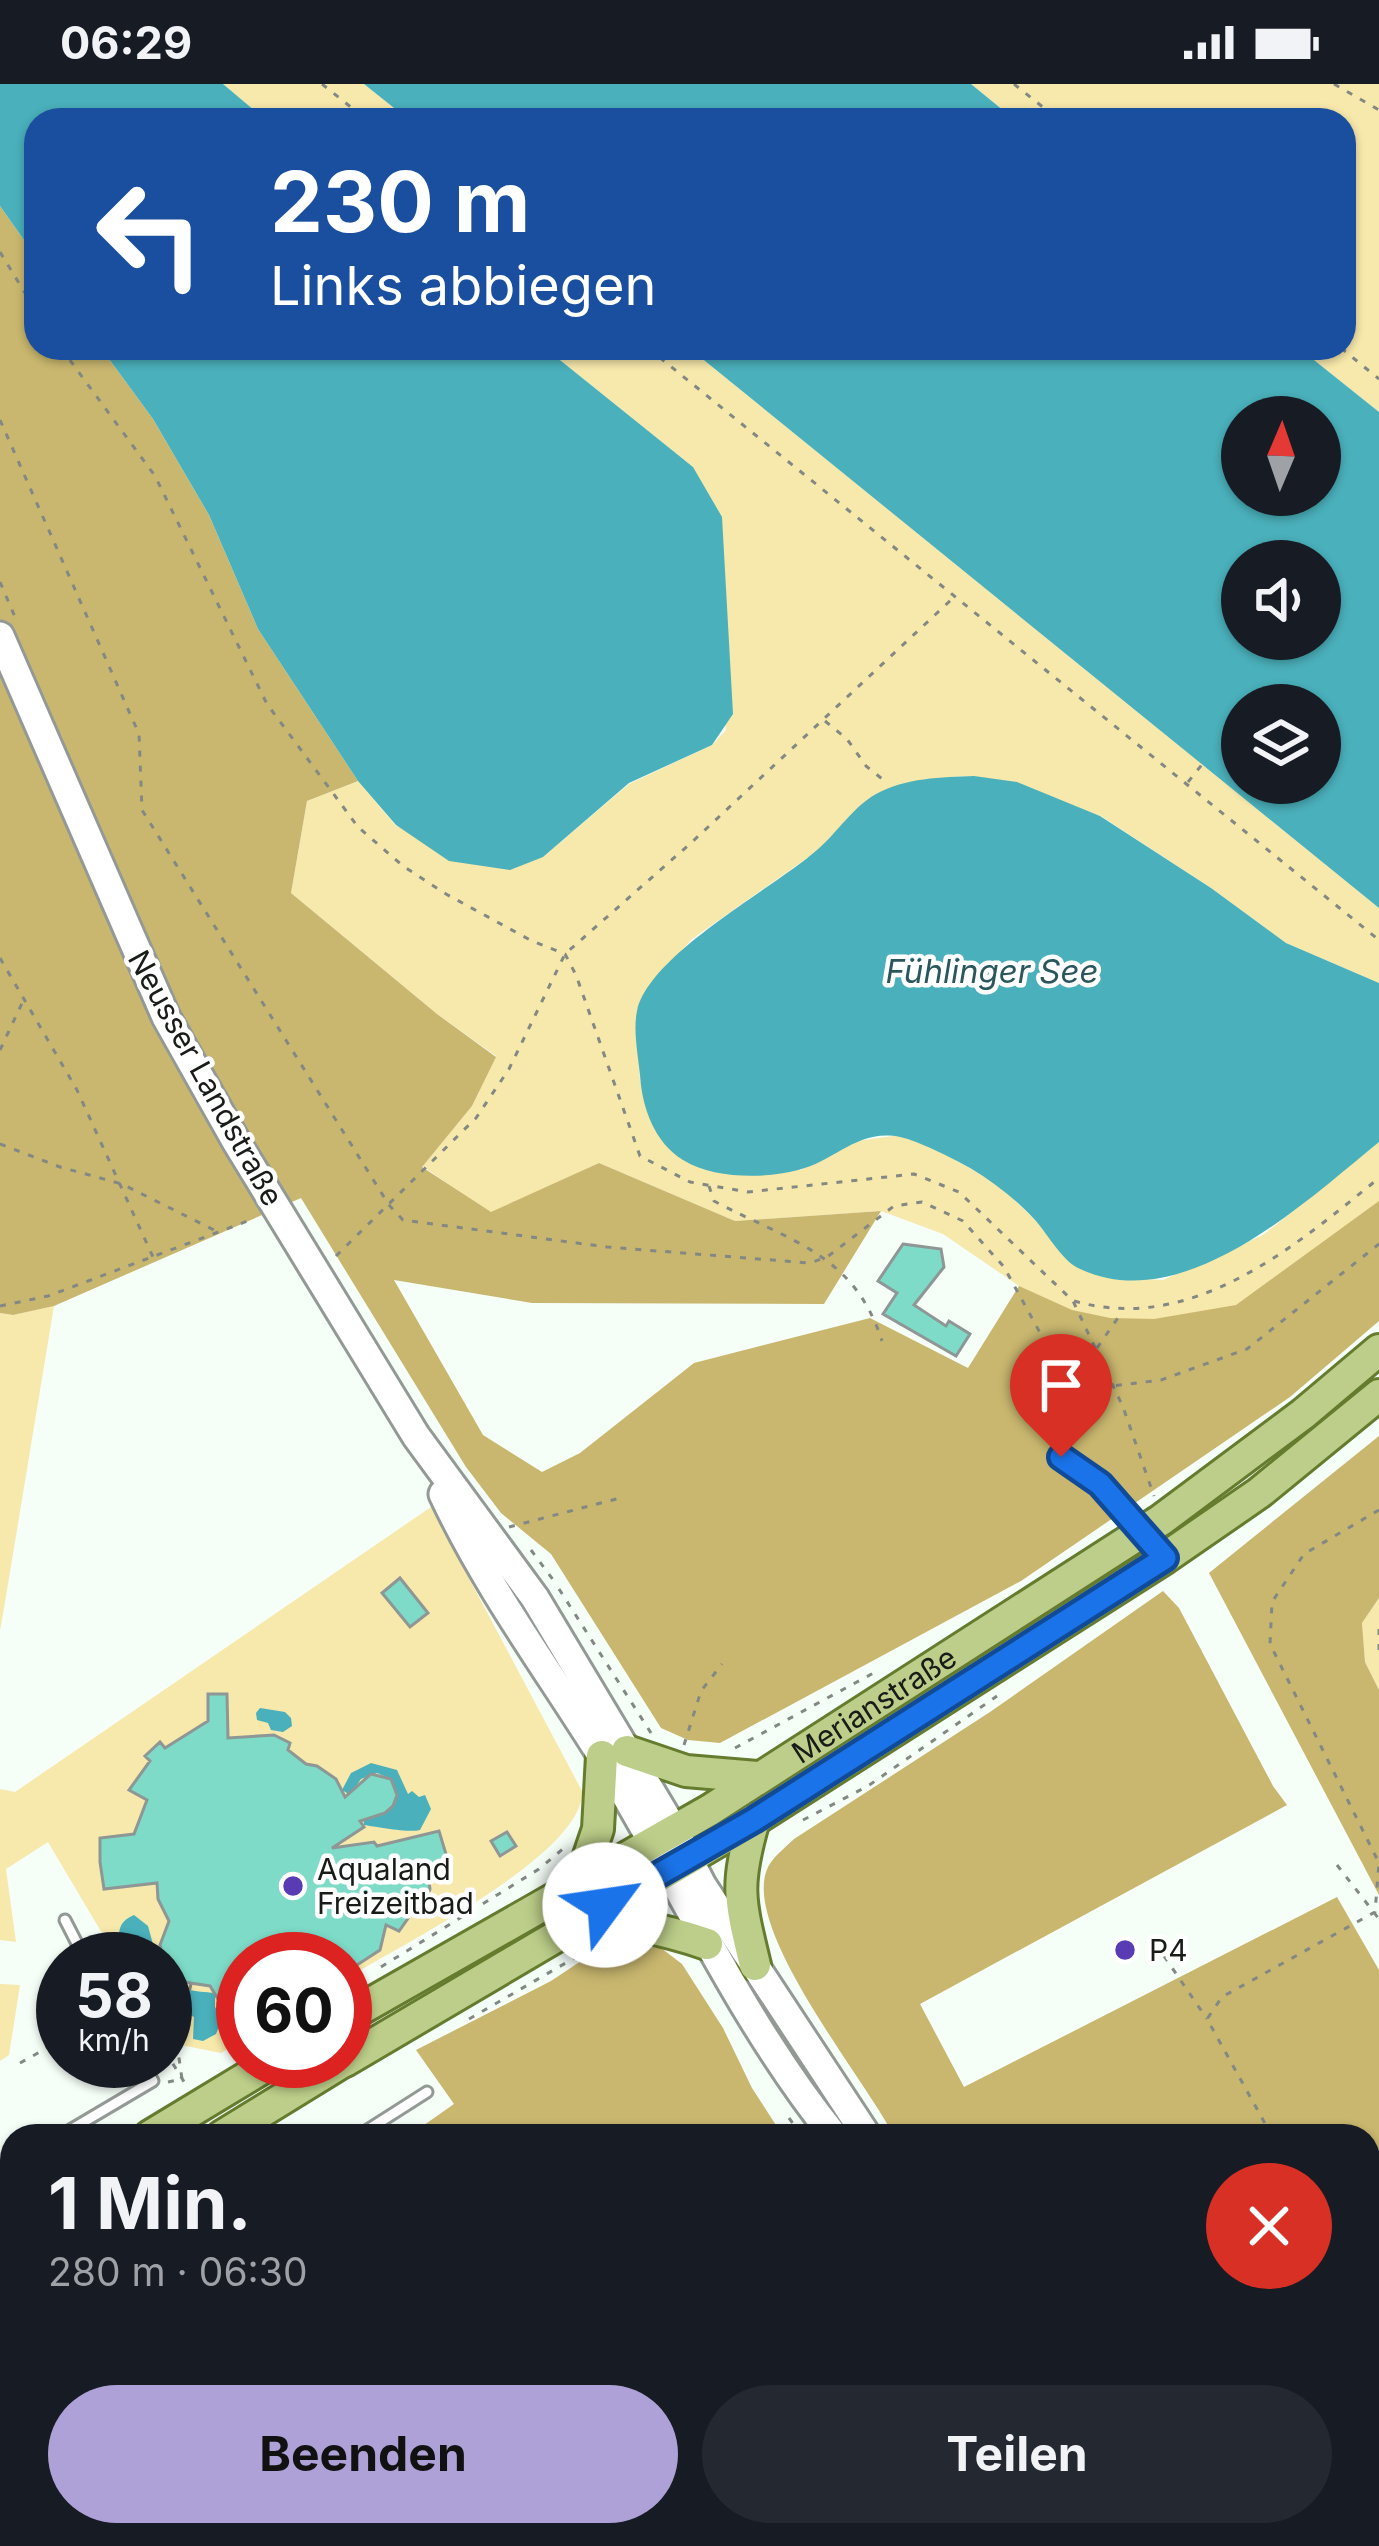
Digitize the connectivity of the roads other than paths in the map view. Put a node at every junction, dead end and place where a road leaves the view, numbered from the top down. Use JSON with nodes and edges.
{"nodes":[{"id":1,"x":8,"y":628,"type":"edge"},
{"id":2,"x":1379,"y":1350,"type":"edge"},
{"id":3,"x":1379,"y":1395,"type":"edge"},
{"id":4,"x":1061,"y":1457,"type":"dead end"},
{"id":5,"x":1143,"y":1531,"type":"junction"},
{"id":6,"x":1165,"y":1558,"type":"junction"},
{"id":7,"x":615,"y":1754,"type":"junction"},
{"id":8,"x":757,"y":1777,"type":"junction"},
{"id":9,"x":754,"y":1820,"type":"junction"},
{"id":10,"x":671,"y":1849,"type":"junction"},
{"id":11,"x":579,"y":1885,"type":"junction"},
{"id":12,"x":65,"y":1920,"type":"dead end"},
{"id":13,"x":580,"y":1921,"type":"junction"},
{"id":14,"x":71,"y":1932,"type":"edge"},
{"id":15,"x":707,"y":1944,"type":"junction"},
{"id":16,"x":754,"y":1965,"type":"junction"},
{"id":17,"x":372,"y":2003,"type":"edge"},
{"id":18,"x":372,"y":2045,"type":"edge"},
{"id":19,"x":141,"y":2088,"type":"edge"},
{"id":20,"x":229,"y":2088,"type":"edge"},
{"id":21,"x":301,"y":2088,"type":"edge"},
{"id":22,"x":427,"y":2092,"type":"dead end"},
{"id":23,"x":81,"y":2124,"type":"edge"},
{"id":24,"x":170,"y":2124,"type":"edge"},
{"id":25,"x":242,"y":2124,"type":"edge"},
{"id":26,"x":377,"y":2124,"type":"edge"},
{"id":27,"x":826,"y":2124,"type":"edge"},
{"id":28,"x":859,"y":2124,"type":"edge"}],
"edges":[{"from":1,"to":7,"type":"main road","name":"Neusser Landstraße"},
{"from":2,"to":5,"type":"main road","name":"Merianstraße"},
{"from":3,"to":6,"type":"main road","name":"Merianstraße"},
{"from":4,"to":5,"type":"lane"},
{"from":5,"to":6,"type":"lane"},
{"from":5,"to":8,"type":"main road","name":"Merianstraße"},
{"from":6,"to":9,"type":"main road","name":"Merianstraße"},
{"from":7,"to":8,"type":"main road"},
{"from":7,"to":10,"type":"main road","name":"Neusser Landstraße"},
{"from":7,"to":11,"type":"main road"},
{"from":8,"to":10,"type":"main road","name":"Merianstraße"},
{"from":9,"to":10,"type":"main road","name":"Merianstraße"},
{"from":9,"to":16,"type":"main road"},
{"from":10,"to":11,"type":"main road","name":"Merianstraße"},
{"from":10,"to":13,"type":"main road","name":"Merianstraße"},
{"from":10,"to":15,"type":"main road","name":"Neusser Landstraße"},
{"from":10,"to":16,"type":"main road","name":"Neusser Landstraße"},
{"from":11,"to":17,"type":"main road","name":"Merianstraße"},
{"from":12,"to":14,"type":"lane"},
{"from":13,"to":15,"type":"main road"},
{"from":13,"to":18,"type":"main road","name":"Merianstraße"},
{"from":15,"to":27,"type":"main road","name":"Neusser Landstraße"},
{"from":16,"to":28,"type":"main road","name":"Neusser Landstraße"},
{"from":19,"to":23,"type":"lane"},
{"from":20,"to":24,"type":"main road"},
{"from":21,"to":25,"type":"main road","name":"Merianstraße"},
{"from":22,"to":26,"type":"lane"}]}
